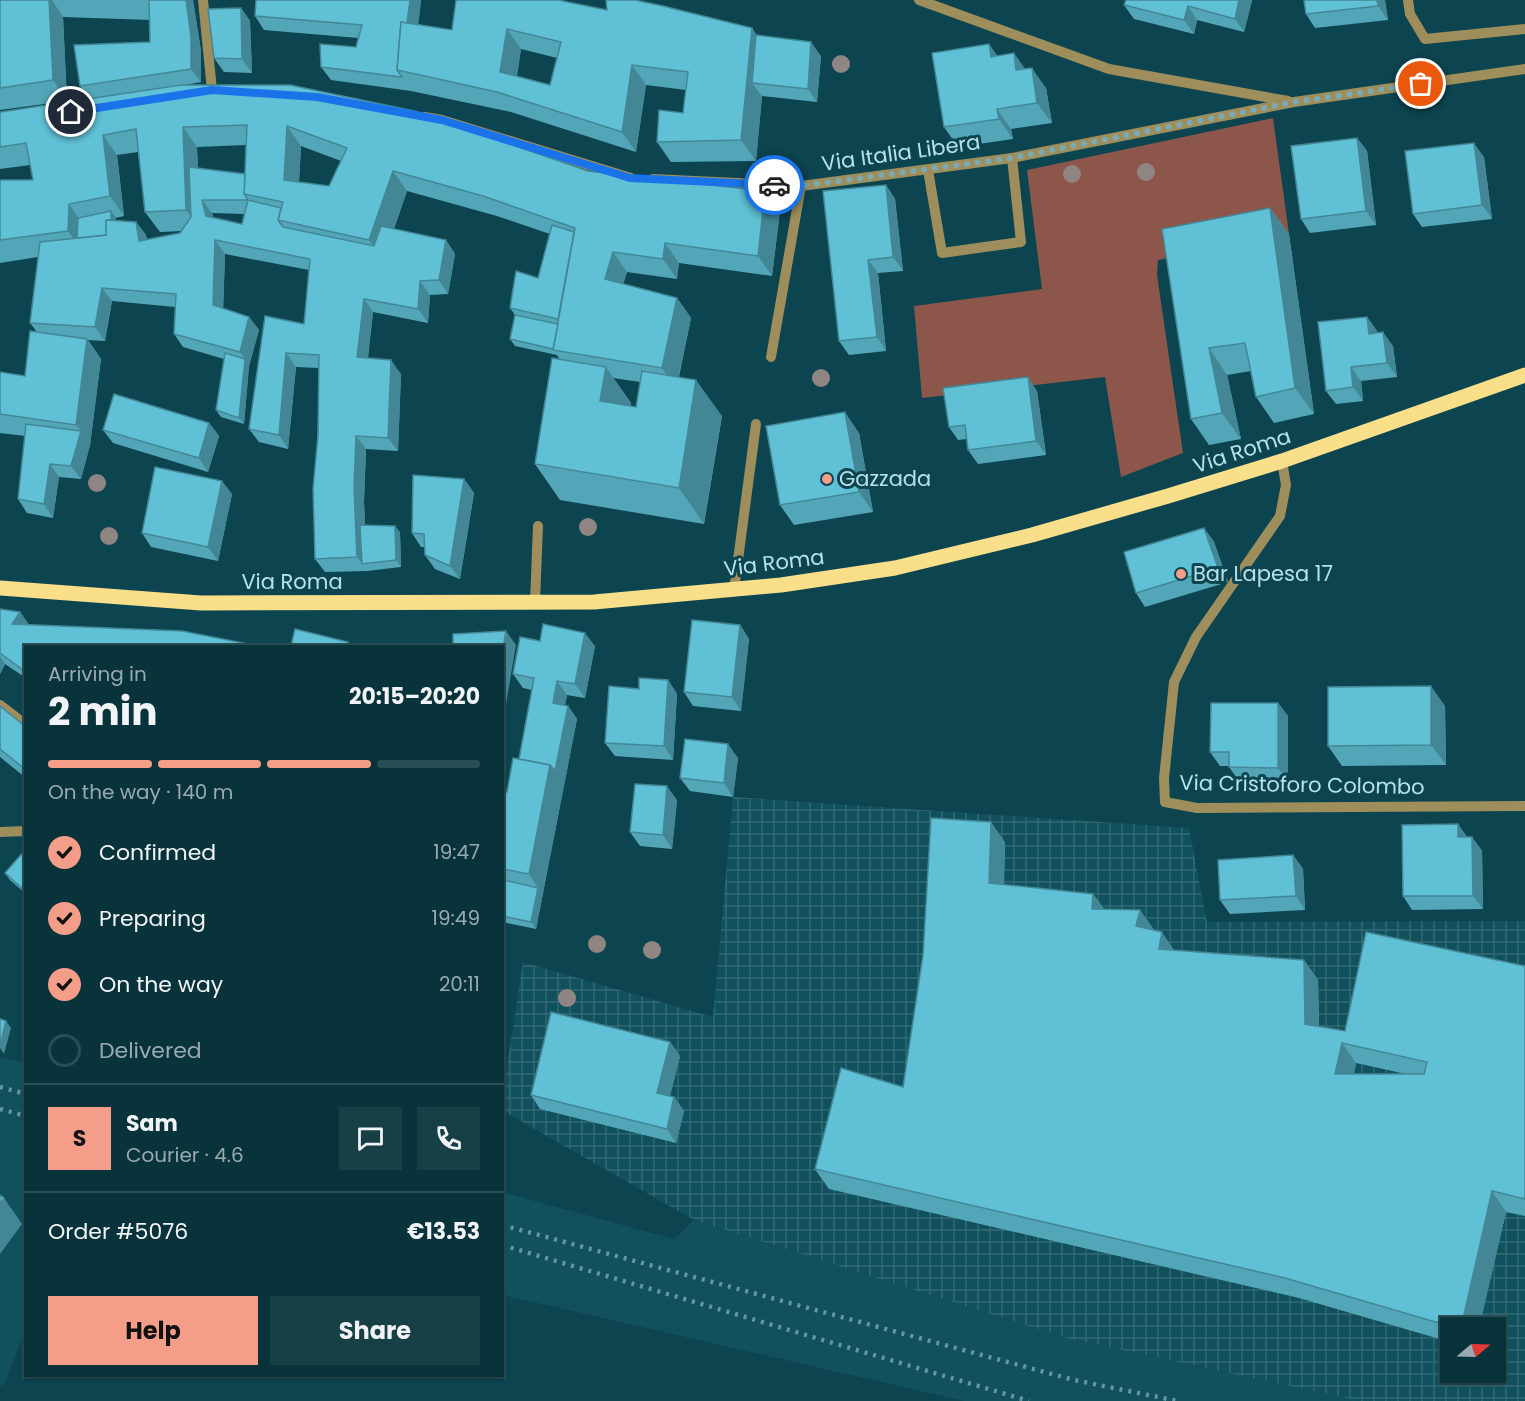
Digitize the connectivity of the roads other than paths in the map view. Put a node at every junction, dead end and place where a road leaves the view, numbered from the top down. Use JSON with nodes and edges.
{"nodes":[{"id":1,"x":203,"y":0,"type":"edge"},
{"id":2,"x":919,"y":0,"type":"edge"},
{"id":3,"x":1408,"y":0,"type":"edge"},
{"id":4,"x":1525,"y":29,"type":"edge"},
{"id":5,"x":1525,"y":69,"type":"edge"},
{"id":6,"x":200,"y":92,"type":"edge"},
{"id":7,"x":1294,"y":102,"type":"junction"},
{"id":8,"x":408,"y":114,"type":"edge"},
{"id":9,"x":1012,"y":158,"type":"junction"},
{"id":10,"x":928,"y":170,"type":"junction"},
{"id":11,"x":801,"y":186,"type":"junction"},
{"id":12,"x":771,"y":357,"type":"dead end"},
{"id":13,"x":1525,"y":375,"type":"edge"},
{"id":14,"x":756,"y":424,"type":"dead end"},
{"id":15,"x":1282,"y":460,"type":"junction"},
{"id":16,"x":538,"y":526,"type":"dead end"},
{"id":17,"x":0,"y":588,"type":"edge"},
{"id":18,"x":734,"y":590,"type":"junction"},
{"id":19,"x":535,"y":602,"type":"junction"},
{"id":20,"x":0,"y":705,"type":"edge"},
{"id":21,"x":24,"y":723,"type":"edge"},
{"id":22,"x":1525,"y":806,"type":"edge"},
{"id":23,"x":24,"y":831,"type":"edge"},
{"id":24,"x":0,"y":832,"type":"edge"}],
"edges":[{"from":1,"to":6,"type":"street"},
{"from":2,"to":7,"type":"street"},
{"from":3,"to":4,"type":"street"},
{"from":5,"to":7,"type":"street","name":"Via Italia Libera"},
{"from":7,"to":9,"type":"street","name":"Via Italia Libera"},
{"from":8,"to":11,"type":"street","name":"Via Italia Libera"},
{"from":9,"to":10,"type":"street","name":"Via Italia Libera"},
{"from":9,"to":10,"type":"street"},
{"from":10,"to":11,"type":"street","name":"Via Italia Libera"},
{"from":11,"to":12,"type":"street"},
{"from":13,"to":15,"type":"main road","name":"Via Roma"},
{"from":14,"to":18,"type":"street"},
{"from":15,"to":18,"type":"main road","name":"Via Roma"},
{"from":15,"to":22,"type":"street","name":"Via Cristoforo Colombo"},
{"from":16,"to":19,"type":"street"},
{"from":17,"to":19,"type":"main road","name":"Via Roma"},
{"from":18,"to":19,"type":"main road","name":"Via Roma"},
{"from":20,"to":21,"type":"street"},
{"from":23,"to":24,"type":"street"}]}
